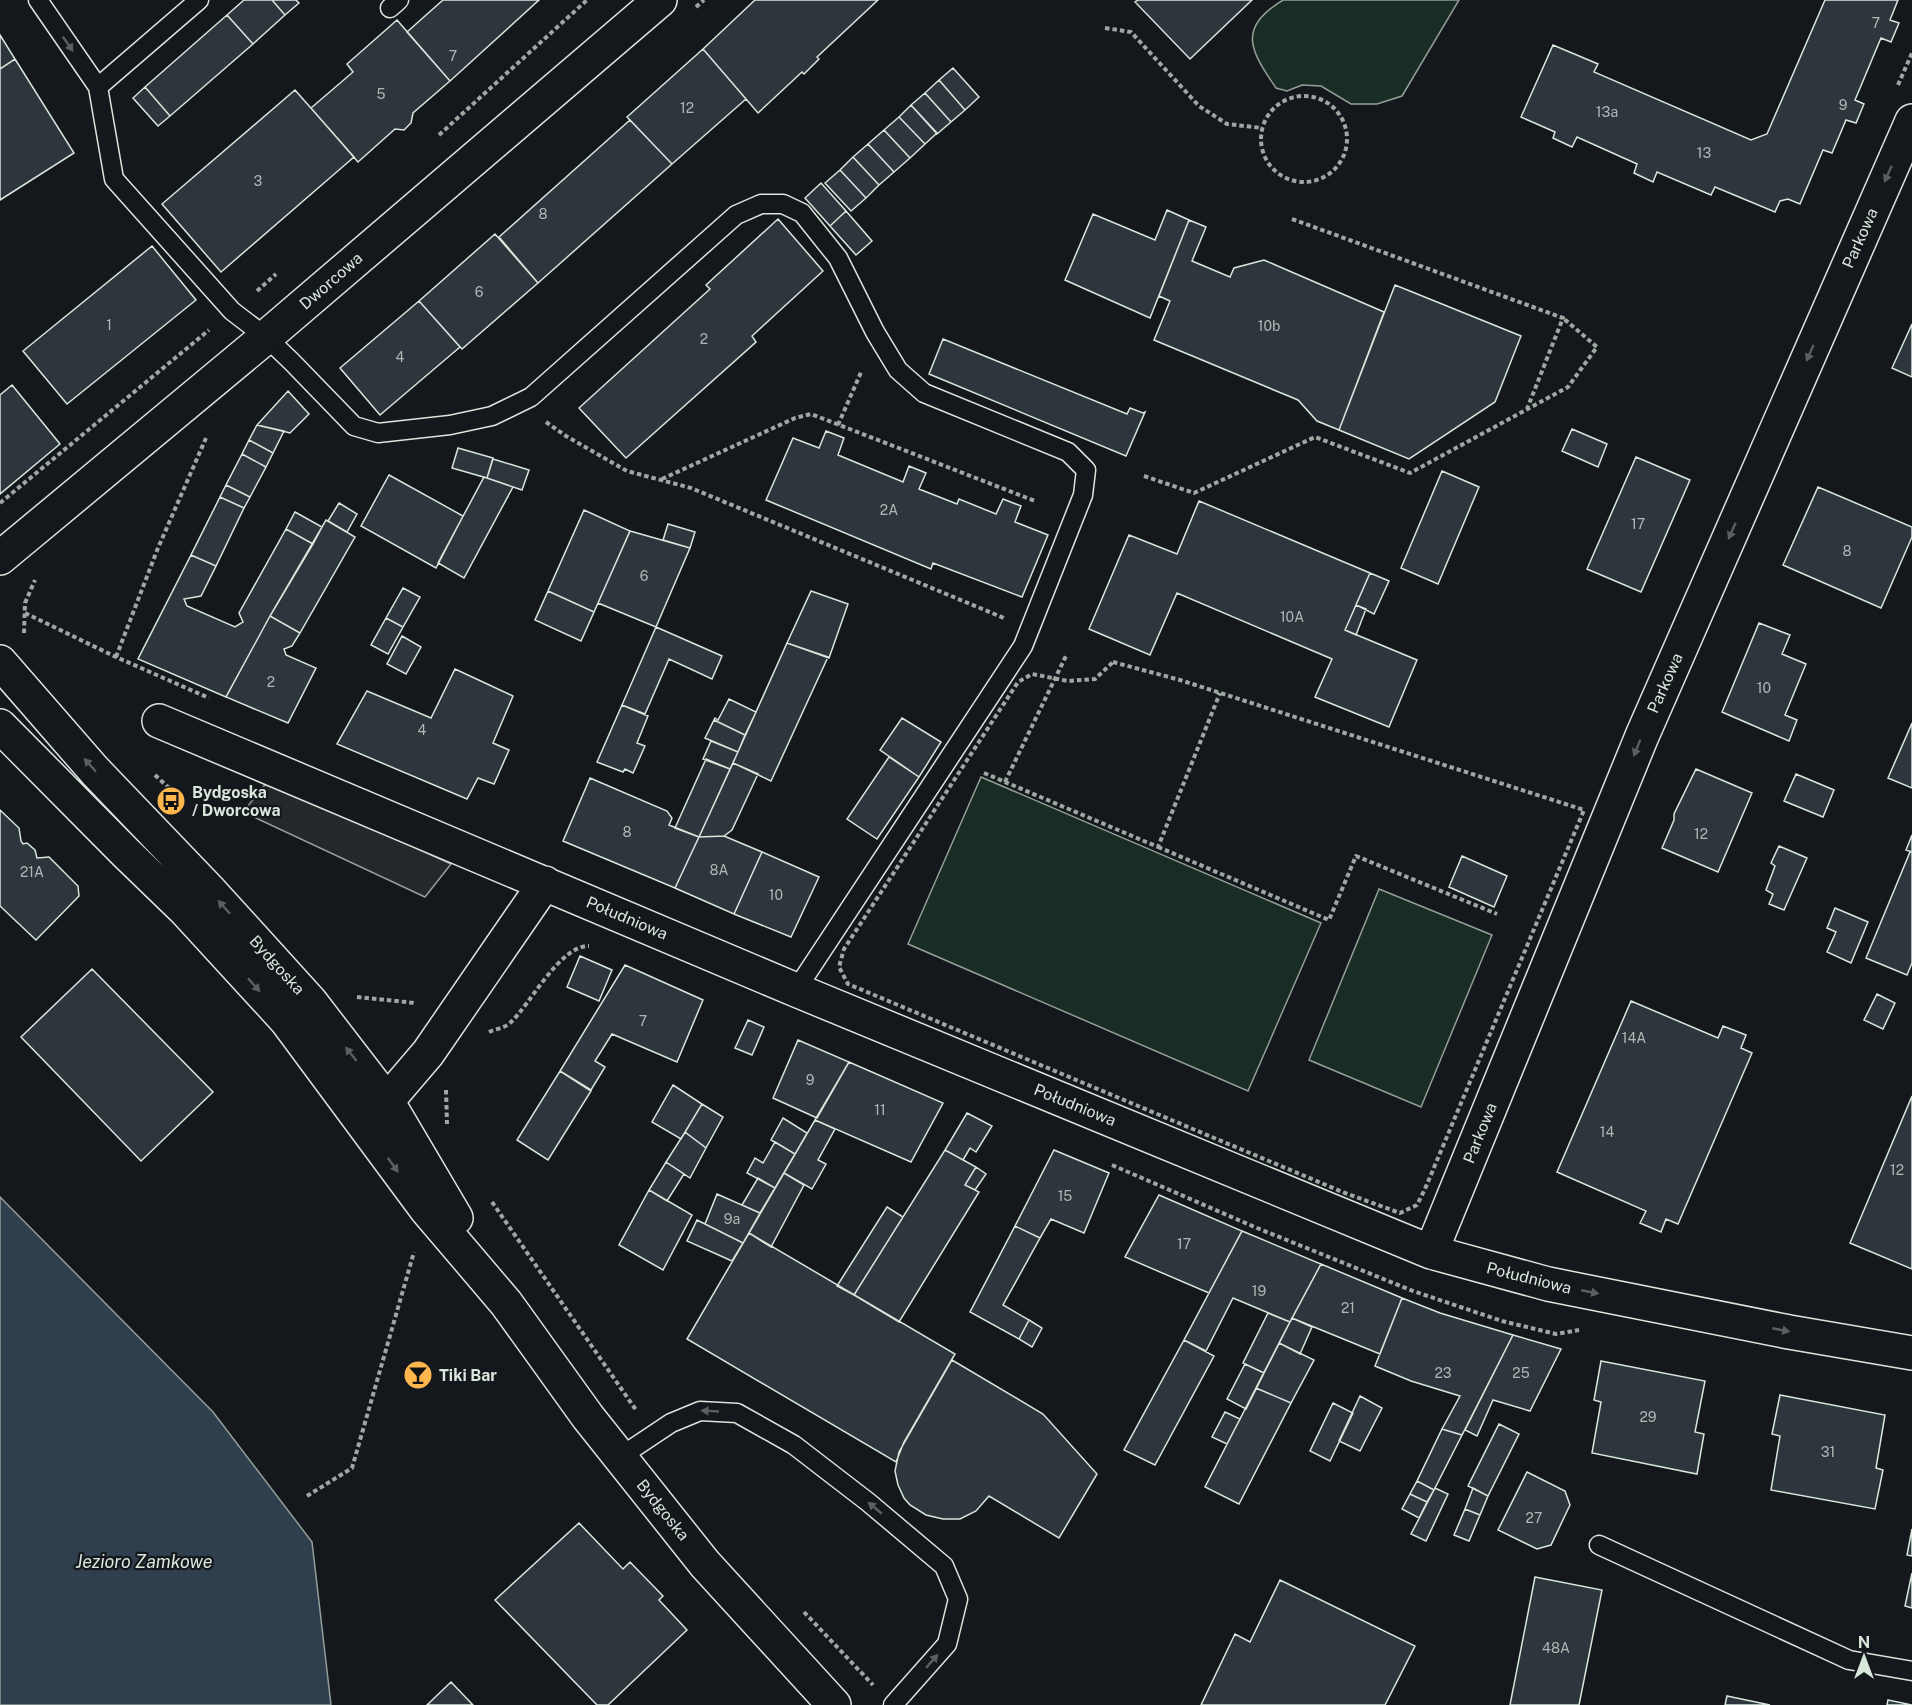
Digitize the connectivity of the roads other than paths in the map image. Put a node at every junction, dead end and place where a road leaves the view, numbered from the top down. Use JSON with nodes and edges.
{"nodes":[{"id":1,"x":38,"y":0,"type":"edge"},
{"id":2,"x":199,"y":0,"type":"edge"},
{"id":3,"x":660,"y":0,"type":"edge"},
{"id":4,"x":98,"y":87,"type":"junction"},
{"id":5,"x":1912,"y":121,"type":"edge"},
{"id":6,"x":266,"y":337,"type":"junction"},
{"id":7,"x":0,"y":558,"type":"edge"},
{"id":8,"x":0,"y":662,"type":"edge"},
{"id":9,"x":159,"y":721,"type":"dead end"},
{"id":10,"x":0,"y":726,"type":"edge"},
{"id":11,"x":545,"y":883,"type":"junction"},
{"id":12,"x":796,"y":990,"type":"junction"},
{"id":13,"x":387,"y":1101,"type":"junction"},
{"id":14,"x":359,"y":1118,"type":"junction"},
{"id":15,"x":1431,"y":1252,"type":"junction"},
{"id":16,"x":506,"y":1303,"type":"junction"},
{"id":17,"x":1912,"y":1353,"type":"edge"},
{"id":18,"x":620,"y":1457,"type":"junction"},
{"id":19,"x":1599,"y":1545,"type":"dead end"},
{"id":20,"x":1912,"y":1671,"type":"edge"},
{"id":21,"x":834,"y":1705,"type":"edge"},
{"id":22,"x":893,"y":1705,"type":"edge"}],
"edges":[{"from":1,"to":4,"type":"lane","one_way":true},
{"from":2,"to":4,"type":"lane"},
{"from":3,"to":6,"type":"street","name":"Dworcowa"},
{"from":4,"to":6,"type":"lane"},
{"from":5,"to":15,"type":"street","name":"Parkowa","one_way":true},
{"from":6,"to":7,"type":"street","name":"Dworcowa"},
{"from":6,"to":12,"type":"lane"},
{"from":13,"to":8,"type":"street","name":"Bydgoska","one_way":true},
{"from":9,"to":11,"type":"street","name":"Południowa"},
{"from":10,"to":14,"type":"street","name":"Bydgoska","one_way":true},
{"from":11,"to":12,"type":"street","name":"Południowa"},
{"from":11,"to":13,"type":"street"},
{"from":12,"to":15,"type":"street","name":"Południowa"},
{"from":13,"to":14,"type":"street"},
{"from":13,"to":16,"type":"street","name":"Bydgoska"},
{"from":14,"to":16,"type":"street","name":"Bydgoska","one_way":true},
{"from":15,"to":17,"type":"street","name":"Południowa","one_way":true},
{"from":16,"to":18,"type":"street","name":"Bydgoska"},
{"from":18,"to":21,"type":"street","name":"Bydgoska"},
{"from":22,"to":18,"type":"lane","one_way":true},
{"from":19,"to":20,"type":"lane"}]}
